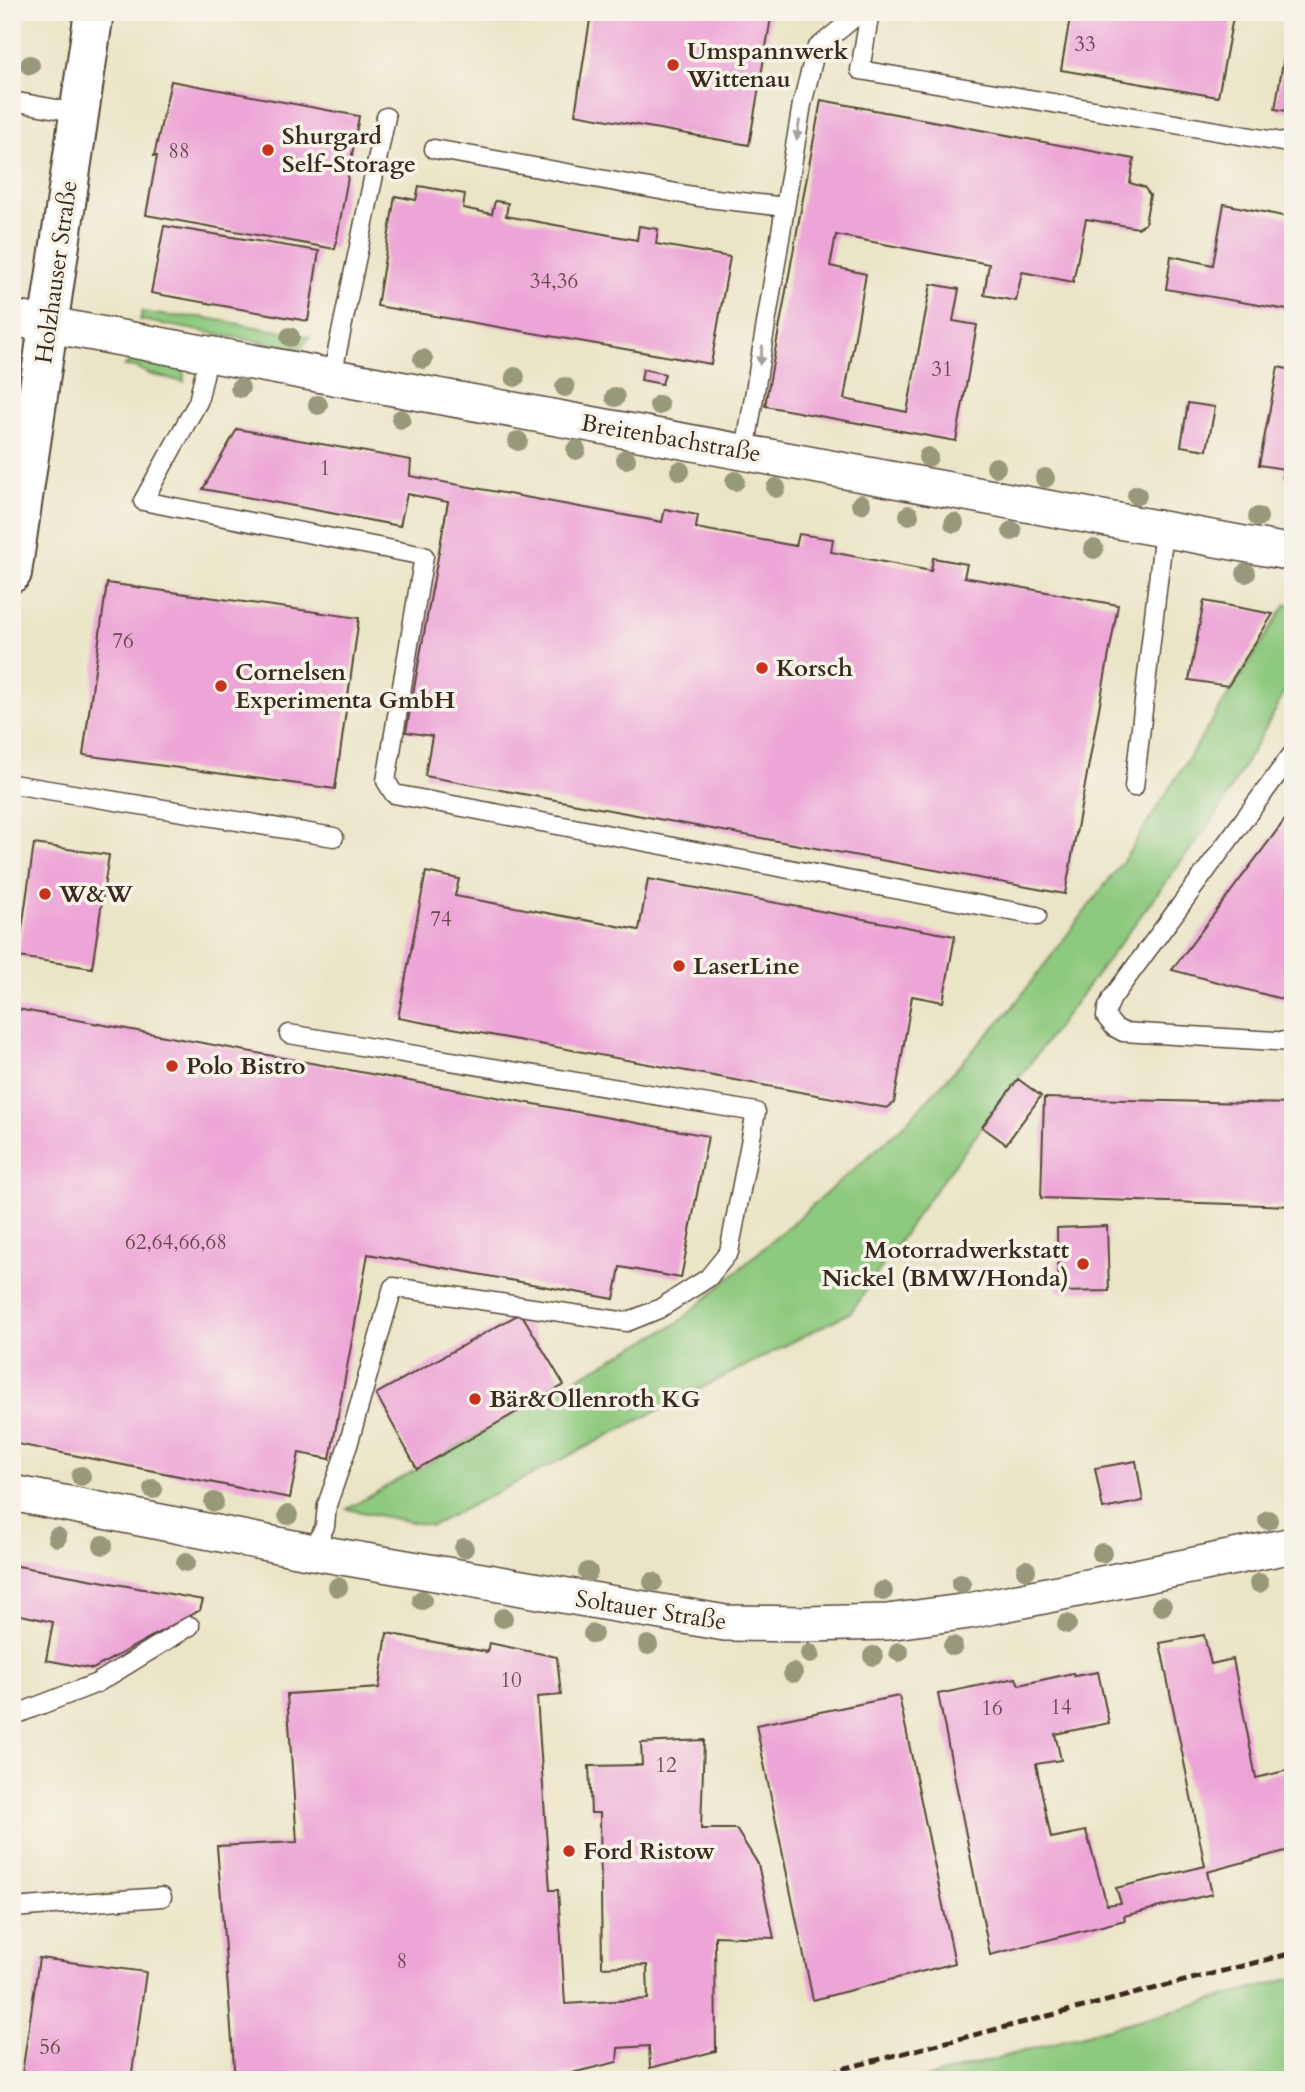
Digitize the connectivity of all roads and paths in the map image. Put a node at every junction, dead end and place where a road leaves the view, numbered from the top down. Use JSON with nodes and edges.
{"nodes":[{"id":1,"x":94,"y":12,"type":"edge"},
{"id":2,"x":861,"y":12,"type":"edge"},
{"id":3,"x":870,"y":12,"type":"edge"},
{"id":4,"x":12,"y":102,"type":"edge"},
{"id":5,"x":79,"y":113,"type":"junction"},
{"id":6,"x":386,"y":117,"type":"dead end"},
{"id":7,"x":1293,"y":144,"type":"edge"},
{"id":8,"x":434,"y":149,"type":"dead end"},
{"id":9,"x":785,"y":207,"type":"junction"},
{"id":10,"x":30,"y":321,"type":"edge"},
{"id":11,"x":209,"y":353,"type":"junction"},
{"id":12,"x":332,"y":376,"type":"junction"},
{"id":13,"x":745,"y":452,"type":"junction"},
{"id":14,"x":1164,"y":530,"type":"junction"},
{"id":15,"x":1293,"y":554,"type":"edge"},
{"id":16,"x":13,"y":564,"type":"edge"},
{"id":17,"x":1293,"y":754,"type":"edge"},
{"id":18,"x":12,"y":784,"type":"edge"},
{"id":19,"x":1134,"y":787,"type":"dead end"},
{"id":20,"x":334,"y":837,"type":"dead end"},
{"id":21,"x":1037,"y":916,"type":"dead end"},
{"id":22,"x":289,"y":1034,"type":"dead end"},
{"id":23,"x":1293,"y":1042,"type":"edge"},
{"id":24,"x":12,"y":1493,"type":"edge"},
{"id":25,"x":1293,"y":1545,"type":"edge"},
{"id":26,"x":313,"y":1552,"type":"junction"},
{"id":27,"x":190,"y":1626,"type":"dead end"},
{"id":28,"x":12,"y":1716,"type":"edge"},
{"id":29,"x":162,"y":1897,"type":"dead end"},
{"id":30,"x":12,"y":1908,"type":"edge"}],
"edges":[{"from":1,"to":5,"type":"main road","name":"Holzhauser Straße"},
{"from":2,"to":9,"type":"lane","one_way":true},
{"from":3,"to":7,"type":"lane"},
{"from":4,"to":5,"type":"lane"},
{"from":5,"to":10,"type":"main road","name":"Holzhauser Straße"},
{"from":6,"to":12,"type":"lane"},
{"from":8,"to":9,"type":"lane"},
{"from":9,"to":13,"type":"lane","one_way":true},
{"from":10,"to":11,"type":"street","name":"Breitenbachstraße"},
{"from":10,"to":16,"type":"main road","name":"Holzhauser Straße"},
{"from":11,"to":12,"type":"street","name":"Breitenbachstraße"},
{"from":11,"to":21,"type":"lane"},
{"from":12,"to":13,"type":"street","name":"Breitenbachstraße"},
{"from":13,"to":14,"type":"street","name":"Breitenbachstraße"},
{"from":14,"to":15,"type":"street","name":"Breitenbachstraße"},
{"from":14,"to":19,"type":"lane"},
{"from":17,"to":23,"type":"lane"},
{"from":18,"to":20,"type":"lane"},
{"from":22,"to":26,"type":"lane"},
{"from":24,"to":26,"type":"street","name":"Soltauer Straße"},
{"from":25,"to":26,"type":"street","name":"Soltauer Straße"},
{"from":27,"to":28,"type":"lane"},
{"from":29,"to":30,"type":"lane"}]}
